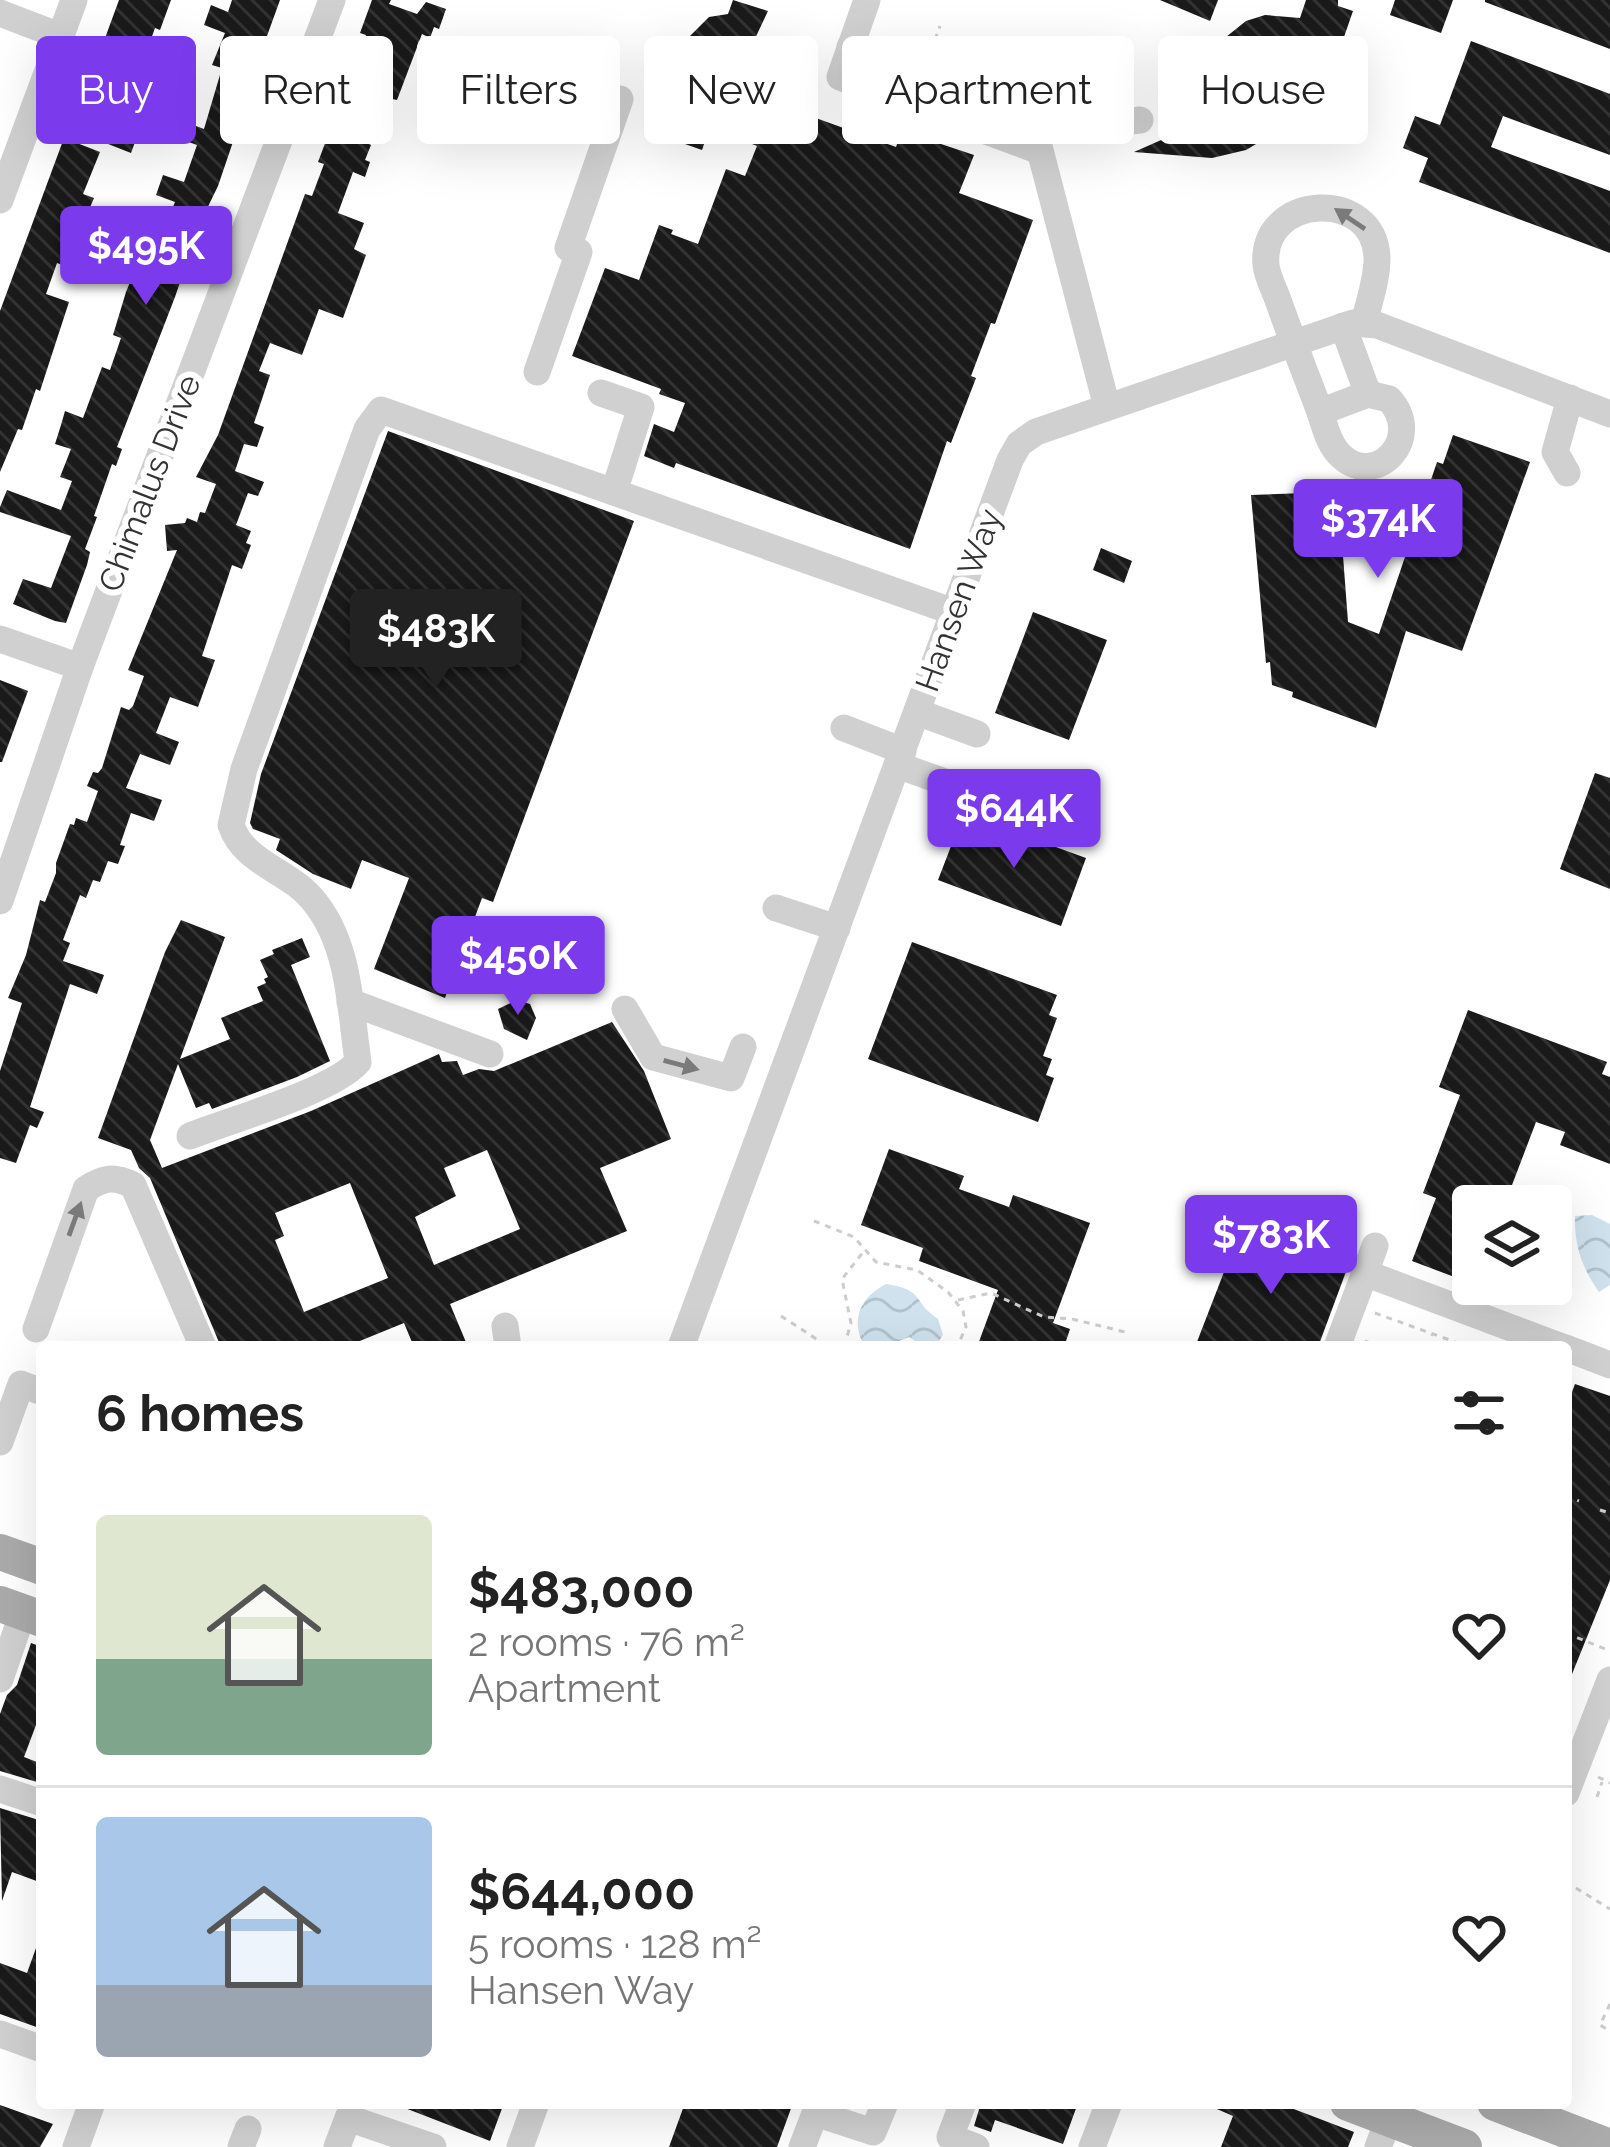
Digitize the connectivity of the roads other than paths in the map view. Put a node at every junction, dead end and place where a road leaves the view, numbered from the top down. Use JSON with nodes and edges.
{"nodes":[{"id":1,"x":74,"y":0,"type":"edge"},
{"id":2,"x":332,"y":0,"type":"edge"},
{"id":3,"x":867,"y":0,"type":"edge"},
{"id":4,"x":0,"y":14,"type":"edge"},
{"id":5,"x":60,"y":36,"type":"joint"},
{"id":6,"x":854,"y":36,"type":"edge"},
{"id":7,"x":36,"y":102,"type":"edge"},
{"id":8,"x":1141,"y":121,"type":"dead end"},
{"id":9,"x":1134,"y":122,"type":"edge"},
{"id":10,"x":604,"y":144,"type":"edge"},
{"id":11,"x":1038,"y":144,"type":"edge"},
{"id":12,"x":0,"y":200,"type":"edge"},
{"id":13,"x":1353,"y":324,"type":"junction"},
{"id":14,"x":1294,"y":343,"type":"junction"},
{"id":15,"x":537,"y":372,"type":"dead end"},
{"id":16,"x":601,"y":393,"type":"dead end"},
{"id":17,"x":1368,"y":394,"type":"junction"},
{"id":18,"x":1570,"y":398,"type":"junction"},
{"id":19,"x":1107,"y":407,"type":"junction"},
{"id":20,"x":1320,"y":412,"type":"junction"},
{"id":21,"x":1610,"y":413,"type":"edge"},
{"id":22,"x":1567,"y":473,"type":"dead end"},
{"id":23,"x":614,"y":492,"type":"junction"},
{"id":24,"x":954,"y":612,"type":"junction"},
{"id":25,"x":0,"y":639,"type":"edge"},
{"id":26,"x":80,"y":667,"type":"junction"},
{"id":27,"x":916,"y":712,"type":"junction"},
{"id":28,"x":844,"y":728,"type":"dead end"},
{"id":29,"x":976,"y":734,"type":"dead end"},
{"id":30,"x":900,"y":758,"type":"junction"},
{"id":31,"x":956,"y":786,"type":"dead end"},
{"id":32,"x":0,"y":902,"type":"edge"},
{"id":33,"x":776,"y":908,"type":"dead end"},
{"id":34,"x":837,"y":928,"type":"junction"},
{"id":35,"x":350,"y":1002,"type":"junction"},
{"id":36,"x":625,"y":1009,"type":"dead end"},
{"id":37,"x":490,"y":1054,"type":"dead end"},
{"id":38,"x":787,"y":1061,"type":"junction"},
{"id":39,"x":190,"y":1136,"type":"dead end"},
{"id":40,"x":36,"y":1329,"type":"dead end"},
{"id":41,"x":200,"y":1341,"type":"edge"},
{"id":42,"x":682,"y":1341,"type":"edge"},
{"id":43,"x":1339,"y":1341,"type":"edge"},
{"id":44,"x":1549,"y":1341,"type":"edge"},
{"id":45,"x":1572,"y":1351,"type":"edge"},
{"id":46,"x":1610,"y":1365,"type":"edge"},
{"id":47,"x":36,"y":1390,"type":"edge"},
{"id":48,"x":0,"y":1442,"type":"edge"},
{"id":49,"x":0,"y":1552,"type":"edge"},
{"id":50,"x":36,"y":1565,"type":"edge"},
{"id":51,"x":15,"y":1616,"type":"edge"},
{"id":52,"x":0,"y":1678,"type":"edge"},
{"id":53,"x":1610,"y":1679,"type":"edge"},
{"id":54,"x":1572,"y":1777,"type":"edge"},
{"id":55,"x":0,"y":1789,"type":"edge"},
{"id":56,"x":36,"y":1801,"type":"edge"},
{"id":57,"x":0,"y":2034,"type":"edge"},
{"id":58,"x":36,"y":2047,"type":"edge"},
{"id":59,"x":90,"y":2109,"type":"edge"},
{"id":60,"x":534,"y":2109,"type":"edge"},
{"id":61,"x":817,"y":2109,"type":"edge"},
{"id":62,"x":819,"y":2109,"type":"edge"},
{"id":63,"x":883,"y":2109,"type":"edge"},
{"id":64,"x":961,"y":2109,"type":"edge"},
{"id":65,"x":1107,"y":2109,"type":"edge"},
{"id":66,"x":1355,"y":2109,"type":"edge"},
{"id":67,"x":1511,"y":2109,"type":"edge"},
{"id":68,"x":345,"y":2110,"type":"edge"},
{"id":69,"x":1384,"y":2133,"type":"edge"},
{"id":70,"x":76,"y":2147,"type":"edge"},
{"id":71,"x":338,"y":2147,"type":"edge"},
{"id":72,"x":433,"y":2147,"type":"edge"},
{"id":73,"x":520,"y":2147,"type":"edge"},
{"id":74,"x":802,"y":2147,"type":"edge"},
{"id":75,"x":976,"y":2147,"type":"edge"},
{"id":76,"x":1092,"y":2147,"type":"edge"},
{"id":77,"x":1464,"y":2147,"type":"edge"},
{"id":78,"x":1610,"y":2147,"type":"edge"}],
"edges":[{"from":1,"to":5,"type":"street"},
{"from":2,"to":26,"type":"street","name":"Chimalus Drive"},
{"from":3,"to":6,"type":"street"},
{"from":4,"to":5,"type":"street"},
{"from":7,"to":12,"type":"street"},
{"from":8,"to":9,"type":"street"},
{"from":10,"to":15,"type":"street"},
{"from":11,"to":19,"type":"street"},
{"from":13,"to":14,"type":"street","name":"Hansen Way"},
{"from":13,"to":14,"type":"street","one_way":true},
{"from":13,"to":17,"type":"street"},
{"from":13,"to":18,"type":"street"},
{"from":14,"to":19,"type":"street","name":"Hansen Way"},
{"from":14,"to":20,"type":"street"},
{"from":16,"to":23,"type":"street"},
{"from":17,"to":20,"type":"street"},
{"from":17,"to":20,"type":"street"},
{"from":18,"to":21,"type":"street"},
{"from":18,"to":22,"type":"street"},
{"from":19,"to":24,"type":"street","name":"Hansen Way"},
{"from":23,"to":24,"type":"street"},
{"from":23,"to":35,"type":"street"},
{"from":24,"to":27,"type":"street","name":"Hansen Way"},
{"from":25,"to":26,"type":"street"},
{"from":26,"to":32,"type":"street","name":"Chimalus Drive"},
{"from":27,"to":29,"type":"street"},
{"from":27,"to":30,"type":"street","name":"Hansen Way"},
{"from":28,"to":30,"type":"street"},
{"from":30,"to":31,"type":"street"},
{"from":30,"to":34,"type":"street","name":"Hansen Way"},
{"from":33,"to":34,"type":"street"},
{"from":34,"to":38,"type":"street","name":"Hansen Way"},
{"from":35,"to":37,"type":"street"},
{"from":35,"to":39,"type":"street"},
{"from":36,"to":38,"type":"street","one_way":true},
{"from":38,"to":42,"type":"street","name":"Hansen Way"},
{"from":40,"to":41,"type":"street","one_way":true},
{"from":43,"to":44,"type":"street"},
{"from":45,"to":46,"type":"street"},
{"from":47,"to":48,"type":"street"},
{"from":49,"to":50,"type":"main road"},
{"from":51,"to":52,"type":"street"},
{"from":53,"to":54,"type":"street"},
{"from":55,"to":56,"type":"street"},
{"from":57,"to":58,"type":"street"},
{"from":59,"to":70,"type":"street"},
{"from":60,"to":73,"type":"street"},
{"from":61,"to":74,"type":"street"},
{"from":62,"to":63,"type":"street"},
{"from":64,"to":75,"type":"street"},
{"from":65,"to":76,"type":"street"},
{"from":66,"to":69,"type":"main road"},
{"from":67,"to":78,"type":"main road"},
{"from":68,"to":71,"type":"street"},
{"from":68,"to":72,"type":"street"},
{"from":69,"to":77,"type":"main road"}]}
